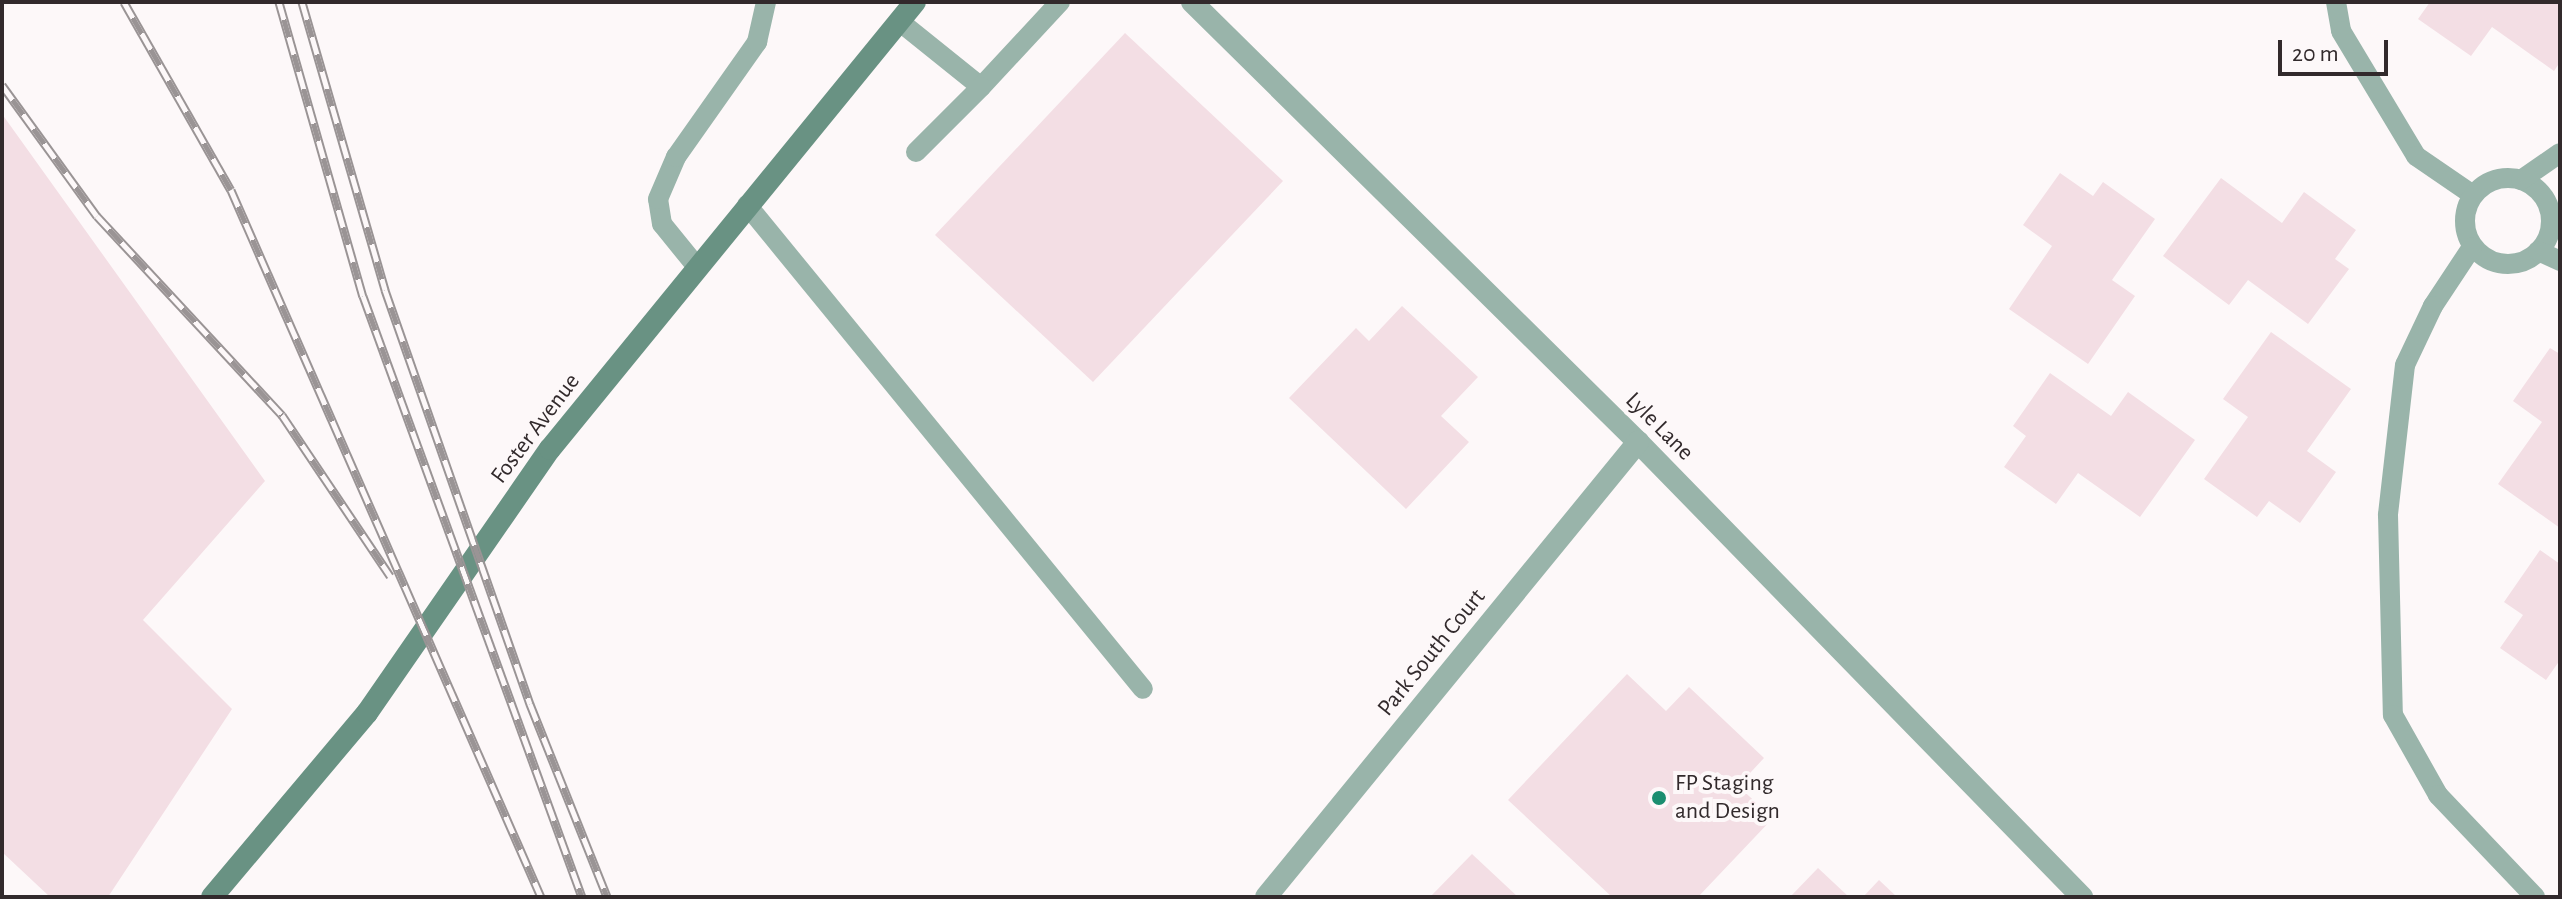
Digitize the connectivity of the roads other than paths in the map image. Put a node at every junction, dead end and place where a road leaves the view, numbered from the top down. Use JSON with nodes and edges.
{"nodes":[{"id":1,"x":766,"y":2,"type":"edge"},
{"id":2,"x":915,"y":2,"type":"edge"},
{"id":3,"x":1060,"y":2,"type":"edge"},
{"id":4,"x":1192,"y":2,"type":"edge"},
{"id":5,"x":2336,"y":2,"type":"edge"},
{"id":6,"x":899,"y":21,"type":"junction"},
{"id":7,"x":981,"y":87,"type":"junction"},
{"id":8,"x":916,"y":152,"type":"dead end"},
{"id":9,"x":2560,"y":153,"type":"edge"},
{"id":10,"x":2521,"y":180,"type":"junction"},
{"id":11,"x":2473,"y":195,"type":"junction"},
{"id":12,"x":747,"y":205,"type":"junction"},
{"id":13,"x":2472,"y":247,"type":"junction"},
{"id":14,"x":2538,"y":251,"type":"junction"},
{"id":15,"x":2560,"y":261,"type":"edge"},
{"id":16,"x":697,"y":267,"type":"junction"},
{"id":17,"x":1638,"y":442,"type":"junction"},
{"id":18,"x":1143,"y":689,"type":"dead end"},
{"id":19,"x":212,"y":897,"type":"edge"},
{"id":20,"x":1266,"y":897,"type":"edge"},
{"id":21,"x":2082,"y":897,"type":"edge"},
{"id":22,"x":2535,"y":897,"type":"edge"}],
"edges":[{"from":1,"to":16,"type":"lane"},
{"from":2,"to":6,"type":"main road","name":"Foster Avenue"},
{"from":3,"to":7,"type":"lane"},
{"from":4,"to":17,"type":"street","name":"Lyle Lane"},
{"from":5,"to":11,"type":"lane"},
{"from":6,"to":7,"type":"lane"},
{"from":6,"to":12,"type":"main road","name":"Foster Avenue"},
{"from":7,"to":8,"type":"lane"},
{"from":9,"to":10,"type":"lane"},
{"from":10,"to":11,"type":"lane"},
{"from":10,"to":14,"type":"lane"},
{"from":11,"to":13,"type":"lane"},
{"from":12,"to":16,"type":"main road","name":"Foster Avenue"},
{"from":12,"to":18,"type":"lane"},
{"from":13,"to":14,"type":"lane"},
{"from":13,"to":22,"type":"lane"},
{"from":14,"to":15,"type":"lane"},
{"from":16,"to":19,"type":"main road","name":"Foster Avenue"},
{"from":17,"to":20,"type":"street","name":"Park South Court"},
{"from":17,"to":21,"type":"street","name":"Lyle Lane"}]}
